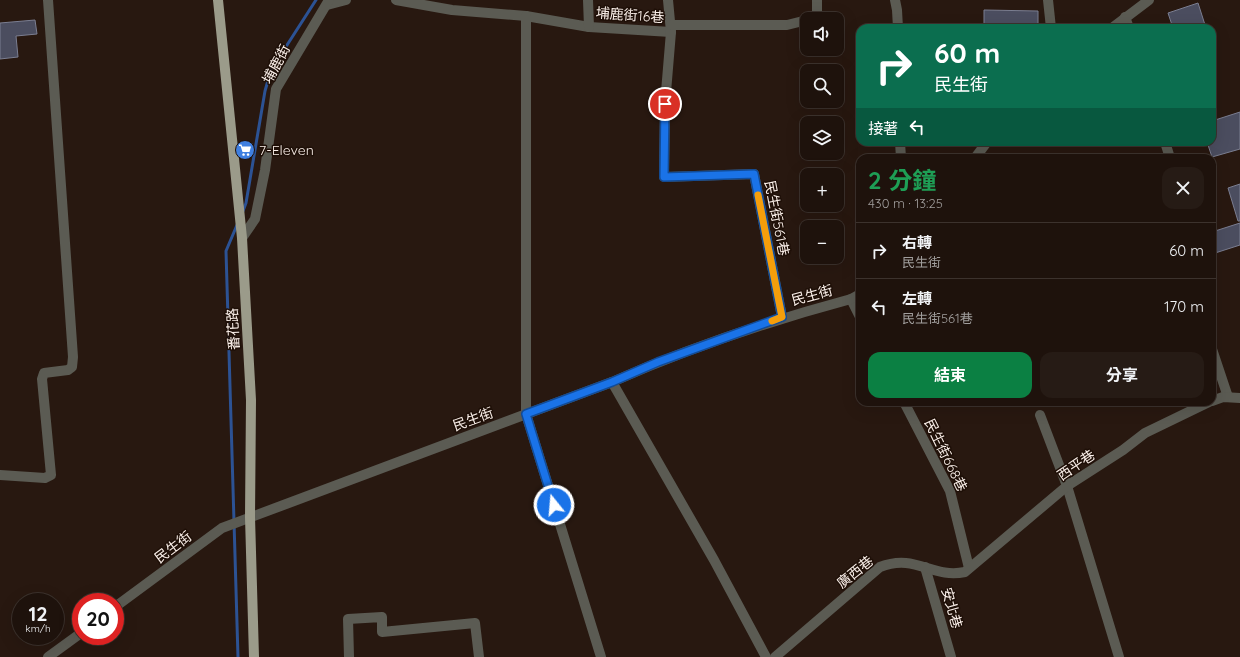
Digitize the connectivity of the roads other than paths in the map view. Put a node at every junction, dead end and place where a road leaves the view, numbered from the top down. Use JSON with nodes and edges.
{"nodes":[{"id":1,"x":48,"y":0,"type":"edge"},
{"id":2,"x":218,"y":0,"type":"edge"},
{"id":3,"x":346,"y":0,"type":"edge"},
{"id":4,"x":396,"y":0,"type":"edge"},
{"id":5,"x":588,"y":0,"type":"edge"},
{"id":6,"x":668,"y":0,"type":"edge"},
{"id":7,"x":817,"y":0,"type":"edge"},
{"id":8,"x":895,"y":0,"type":"edge"},
{"id":9,"x":1048,"y":0,"type":"edge"},
{"id":10,"x":1149,"y":0,"type":"edge"},
{"id":11,"x":328,"y":3,"type":"edge"},
{"id":12,"x":817,"y":12,"type":"edge"},
{"id":13,"x":526,"y":16,"type":"junction"},
{"id":14,"x":1125,"y":17,"type":"junction"},
{"id":15,"x":800,"y":21,"type":"edge"},
{"id":16,"x":898,"y":24,"type":"edge"},
{"id":17,"x":1051,"y":24,"type":"edge"},
{"id":18,"x":1117,"y":24,"type":"edge"},
{"id":19,"x":1128,"y":24,"type":"edge"},
{"id":20,"x":589,"y":27,"type":"junction"},
{"id":21,"x":671,"y":28,"type":"junction"},
{"id":22,"x":242,"y":238,"type":"junction"},
{"id":23,"x":855,"y":297,"type":"edge"},
{"id":24,"x":782,"y":317,"type":"junction"},
{"id":25,"x":1216,"y":361,"type":"edge"},
{"id":26,"x":612,"y":382,"type":"junction"},
{"id":27,"x":1228,"y":397,"type":"junction"},
{"id":28,"x":1240,"y":398,"type":"edge"},
{"id":29,"x":1216,"y":400,"type":"edge"},
{"id":30,"x":906,"y":406,"type":"edge"},
{"id":31,"x":1201,"y":406,"type":"edge"},
{"id":32,"x":526,"y":414,"type":"junction"},
{"id":33,"x":1040,"y":414,"type":"dead end"},
{"id":34,"x":0,"y":475,"type":"edge"},
{"id":35,"x":1067,"y":486,"type":"junction"},
{"id":36,"x":250,"y":517,"type":"junction"},
{"id":37,"x":925,"y":567,"type":"junction"},
{"id":38,"x":969,"y":568,"type":"junction"},
{"id":39,"x":124,"y":600,"type":"edge"},
{"id":40,"x":72,"y":639,"type":"edge"},
{"id":41,"x":48,"y":657,"type":"edge"},
{"id":42,"x":254,"y":657,"type":"edge"},
{"id":43,"x":349,"y":657,"type":"edge"},
{"id":44,"x":479,"y":657,"type":"edge"},
{"id":45,"x":601,"y":657,"type":"edge"},
{"id":46,"x":766,"y":657,"type":"edge"},
{"id":47,"x":775,"y":657,"type":"edge"},
{"id":48,"x":951,"y":657,"type":"edge"},
{"id":49,"x":1119,"y":657,"type":"edge"}],
"edges":[{"from":1,"to":34,"type":"street"},
{"from":2,"to":22,"type":"main road","name":"番花路"},
{"from":3,"to":11,"type":"street"},
{"from":4,"to":13,"type":"street","name":"埔鹿街16巷"},
{"from":5,"to":20,"type":"street"},
{"from":6,"to":21,"type":"street"},
{"from":7,"to":12,"type":"street"},
{"from":8,"to":16,"type":"street"},
{"from":9,"to":17,"type":"street"},
{"from":10,"to":14,"type":"street"},
{"from":11,"to":22,"type":"street","name":"埔鹿街"},
{"from":13,"to":20,"type":"street","name":"埔鹿街16巷"},
{"from":13,"to":32,"type":"street"},
{"from":14,"to":18,"type":"street"},
{"from":14,"to":19,"type":"street"},
{"from":15,"to":21,"type":"street","name":"埔鹿街16巷"},
{"from":20,"to":21,"type":"street","name":"埔鹿街16巷"},
{"from":21,"to":24,"type":"street","name":"民生街561巷"},
{"from":22,"to":36,"type":"main road","name":"番花路"},
{"from":23,"to":24,"type":"street","name":"民生街"},
{"from":24,"to":26,"type":"street","name":"民生街"},
{"from":25,"to":27,"type":"street"},
{"from":26,"to":32,"type":"street","name":"民生街"},
{"from":26,"to":46,"type":"street"},
{"from":27,"to":28,"type":"street"},
{"from":27,"to":29,"type":"street"},
{"from":30,"to":38,"type":"street","name":"民生街668巷"},
{"from":31,"to":35,"type":"street","name":"西平巷"},
{"from":32,"to":36,"type":"street","name":"民生街"},
{"from":32,"to":45,"type":"street"},
{"from":33,"to":35,"type":"street"},
{"from":35,"to":38,"type":"street","name":"西平巷"},
{"from":35,"to":49,"type":"street"},
{"from":36,"to":39,"type":"street","name":"民生街"},
{"from":36,"to":42,"type":"main road","name":"番花路"},
{"from":37,"to":38,"type":"street","name":"廣西巷"},
{"from":37,"to":47,"type":"street","name":"廣西巷"},
{"from":37,"to":48,"type":"street","name":"安北巷"},
{"from":40,"to":41,"type":"street"},
{"from":43,"to":44,"type":"street"}]}
